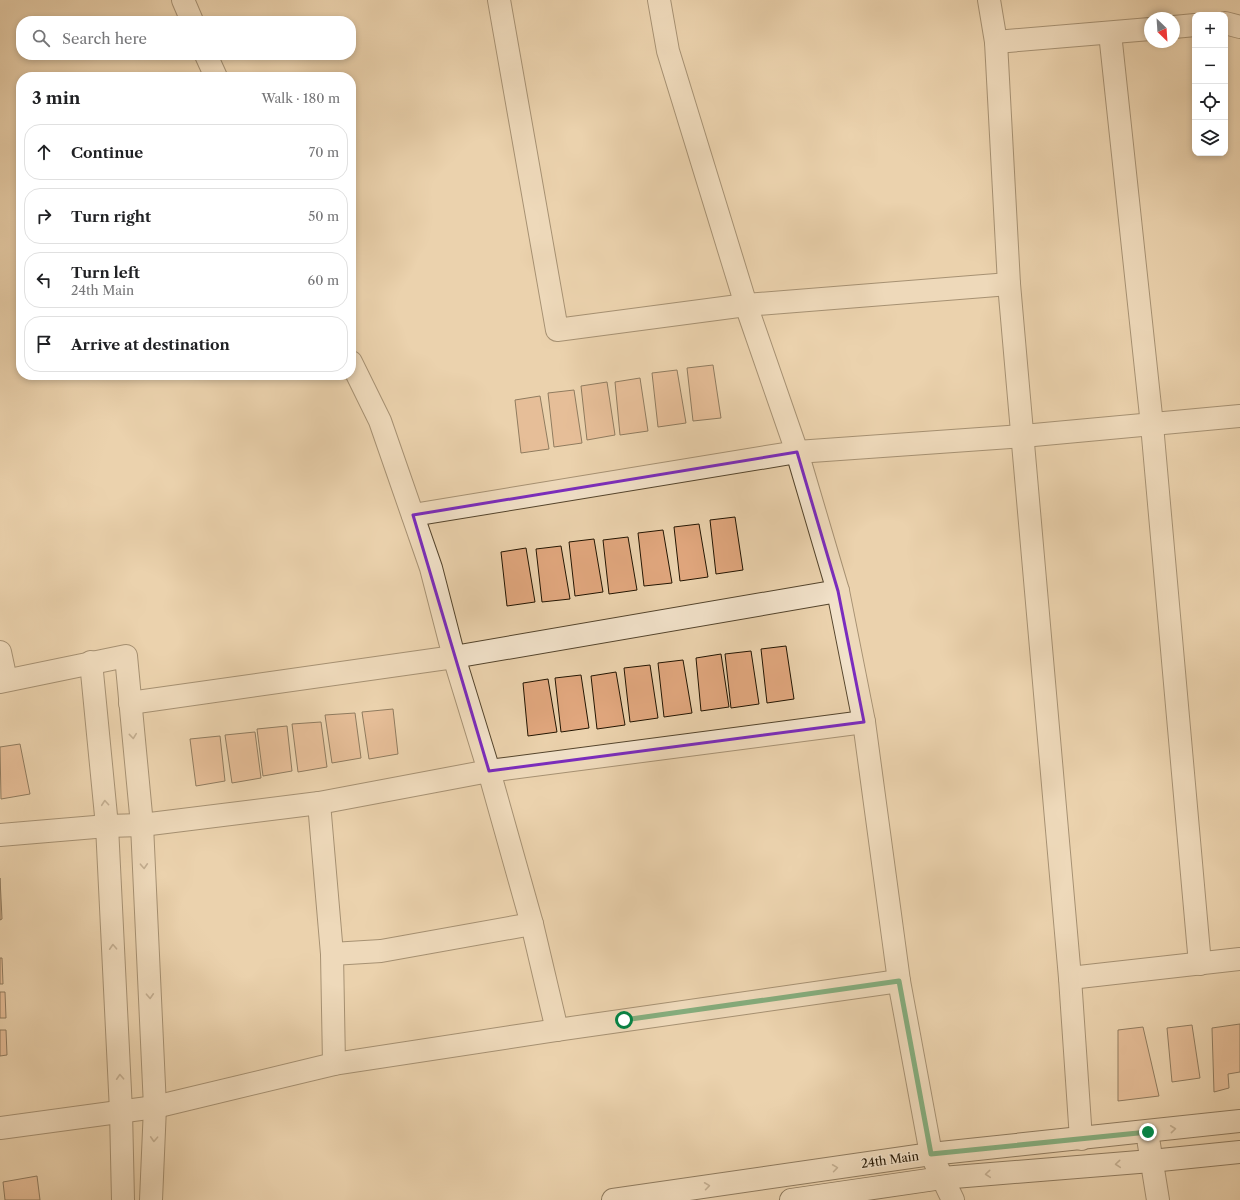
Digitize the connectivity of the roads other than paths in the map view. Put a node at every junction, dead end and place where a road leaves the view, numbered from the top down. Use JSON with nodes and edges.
{"nodes":[{"id":1,"x":183,"y":0,"type":"edge"},
{"id":2,"x":499,"y":0,"type":"edge"},
{"id":3,"x":659,"y":0,"type":"edge"},
{"id":4,"x":989,"y":0,"type":"edge"},
{"id":5,"x":190,"y":16,"type":"edge"},
{"id":6,"x":1228,"y":24,"type":"edge"},
{"id":7,"x":1192,"y":25,"type":"edge"},
{"id":8,"x":1180,"y":26,"type":"edge"},
{"id":9,"x":1240,"y":27,"type":"edge"},
{"id":10,"x":1144,"y":29,"type":"edge"},
{"id":11,"x":1110,"y":32,"type":"junction"},
{"id":12,"x":996,"y":42,"type":"junction"},
{"id":13,"x":208,"y":60,"type":"edge"},
{"id":14,"x":214,"y":72,"type":"edge"},
{"id":15,"x":1009,"y":284,"type":"junction"},
{"id":16,"x":746,"y":305,"type":"junction"},
{"id":17,"x":356,"y":372,"type":"edge"},
{"id":18,"x":1240,"y":416,"type":"edge"},
{"id":19,"x":1152,"y":425,"type":"junction"},
{"id":20,"x":1023,"y":436,"type":"junction"},
{"id":21,"x":797,"y":452,"type":"junction"},
{"id":22,"x":413,"y":515,"type":"junction"},
{"id":23,"x":838,"y":591,"type":"junction"},
{"id":24,"x":0,"y":652,"type":"edge"},
{"id":25,"x":454,"y":657,"type":"junction"},
{"id":26,"x":91,"y":662,"type":"junction"},
{"id":27,"x":3,"y":681,"type":"edge"},
{"id":28,"x":130,"y":703,"type":"junction"},
{"id":29,"x":864,"y":722,"type":"junction"},
{"id":30,"x":489,"y":771,"type":"junction"},
{"id":31,"x":319,"y":803,"type":"junction"},
{"id":32,"x":142,"y":825,"type":"junction"},
{"id":33,"x":107,"y":826,"type":"junction"},
{"id":34,"x":0,"y":835,"type":"edge"},
{"id":35,"x":532,"y":924,"type":"junction"},
{"id":36,"x":332,"y":954,"type":"junction"},
{"id":37,"x":1240,"y":959,"type":"edge"},
{"id":38,"x":1200,"y":964,"type":"junction"},
{"id":39,"x":1070,"y":978,"type":"junction"},
{"id":40,"x":899,"y":981,"type":"junction"},
{"id":41,"x":557,"y":1030,"type":"junction"},
{"id":42,"x":334,"y":1064,"type":"junction"},
{"id":43,"x":156,"y":1107,"type":"junction"},
{"id":44,"x":121,"y":1111,"type":"junction"},
{"id":45,"x":1240,"y":1121,"type":"edge"},
{"id":46,"x":0,"y":1128,"type":"edge"},
{"id":47,"x":1148,"y":1132,"type":"junction"},
{"id":48,"x":1081,"y":1139,"type":"junction"},
{"id":49,"x":1240,"y":1152,"type":"edge"},
{"id":50,"x":931,"y":1154,"type":"junction"},
{"id":51,"x":1151,"y":1161,"type":"junction"},
{"id":52,"x":942,"y":1178,"type":"junction"},
{"id":53,"x":123,"y":1200,"type":"edge"},
{"id":54,"x":151,"y":1200,"type":"edge"},
{"id":55,"x":612,"y":1200,"type":"edge"},
{"id":56,"x":792,"y":1200,"type":"edge"},
{"id":57,"x":953,"y":1200,"type":"edge"},
{"id":58,"x":1158,"y":1200,"type":"edge"}],
"edges":[{"from":1,"to":5,"type":"street"},
{"from":2,"to":16,"type":"street"},
{"from":3,"to":16,"type":"street"},
{"from":4,"to":12,"type":"street"},
{"from":6,"to":9,"type":"street"},
{"from":7,"to":8,"type":"street"},
{"from":10,"to":11,"type":"street"},
{"from":11,"to":12,"type":"street"},
{"from":11,"to":19,"type":"street"},
{"from":12,"to":15,"type":"street"},
{"from":13,"to":14,"type":"street"},
{"from":15,"to":16,"type":"street"},
{"from":15,"to":20,"type":"street"},
{"from":16,"to":21,"type":"street"},
{"from":17,"to":22,"type":"street"},
{"from":18,"to":19,"type":"street"},
{"from":19,"to":20,"type":"street"},
{"from":19,"to":38,"type":"street"},
{"from":20,"to":21,"type":"street"},
{"from":20,"to":39,"type":"street"},
{"from":21,"to":22,"type":"street"},
{"from":21,"to":23,"type":"street"},
{"from":22,"to":25,"type":"street"},
{"from":23,"to":25,"type":"street"},
{"from":23,"to":29,"type":"street"},
{"from":24,"to":27,"type":"street"},
{"from":25,"to":28,"type":"street"},
{"from":25,"to":30,"type":"street"},
{"from":26,"to":27,"type":"street"},
{"from":26,"to":28,"type":"street"},
{"from":33,"to":26,"type":"street","one_way":true},
{"from":28,"to":32,"type":"street","one_way":true},
{"from":29,"to":30,"type":"street"},
{"from":29,"to":40,"type":"street"},
{"from":30,"to":31,"type":"street"},
{"from":30,"to":35,"type":"street"},
{"from":31,"to":32,"type":"street"},
{"from":31,"to":36,"type":"street"},
{"from":32,"to":33,"type":"street"},
{"from":32,"to":43,"type":"street","one_way":true},
{"from":33,"to":34,"type":"street"},
{"from":44,"to":33,"type":"street","one_way":true},
{"from":35,"to":36,"type":"street"},
{"from":35,"to":41,"type":"street"},
{"from":36,"to":42,"type":"street"},
{"from":37,"to":38,"type":"street"},
{"from":38,"to":39,"type":"street"},
{"from":39,"to":48,"type":"street"},
{"from":40,"to":41,"type":"street"},
{"from":40,"to":50,"type":"street"},
{"from":41,"to":42,"type":"street"},
{"from":42,"to":43,"type":"street"},
{"from":43,"to":44,"type":"street"},
{"from":43,"to":54,"type":"street","one_way":true},
{"from":44,"to":46,"type":"street"},
{"from":44,"to":53,"type":"street"},
{"from":47,"to":45,"type":"street","name":"24th Main","one_way":true},
{"from":47,"to":48,"type":"street","name":"24th Main"},
{"from":47,"to":51,"type":"street"},
{"from":48,"to":50,"type":"street","name":"24th Main"},
{"from":49,"to":51,"type":"street"},
{"from":50,"to":52,"type":"street"},
{"from":55,"to":50,"type":"street","name":"24th Main","one_way":true},
{"from":51,"to":52,"type":"street","one_way":true},
{"from":51,"to":58,"type":"street"},
{"from":52,"to":56,"type":"street"},
{"from":52,"to":57,"type":"street"}]}
